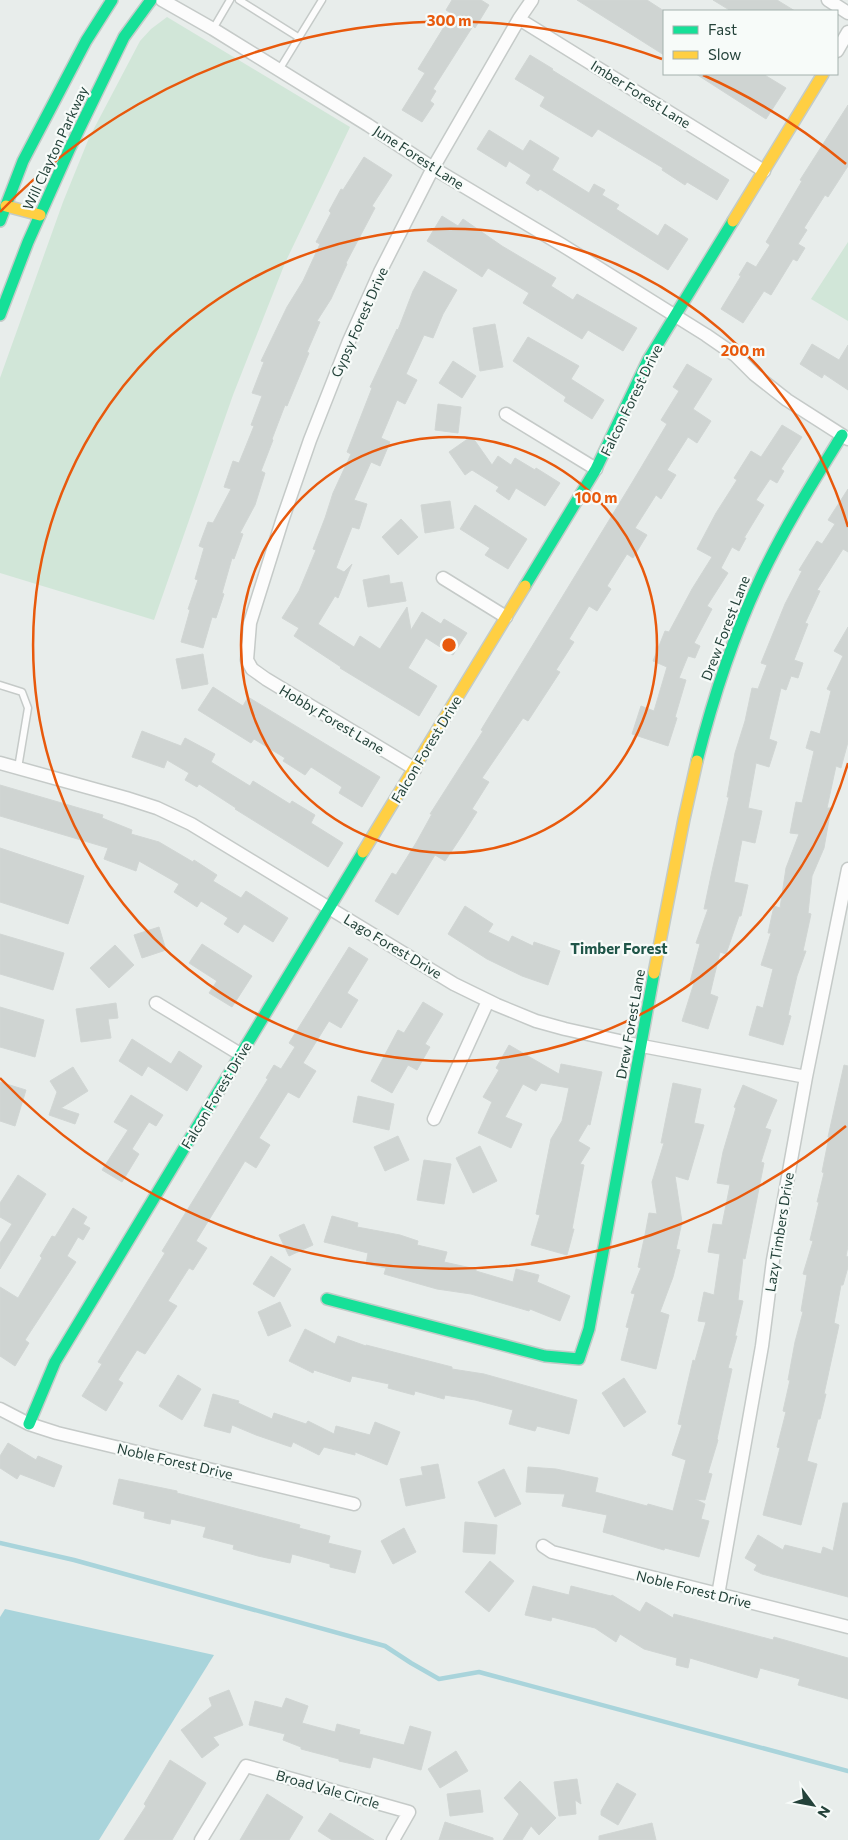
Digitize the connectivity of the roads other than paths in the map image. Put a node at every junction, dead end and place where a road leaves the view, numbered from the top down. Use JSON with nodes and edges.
{"nodes":[{"id":1,"x":112,"y":0,"type":"edge"},
{"id":2,"x":151,"y":0,"type":"edge"},
{"id":3,"x":162,"y":0,"type":"edge"},
{"id":4,"x":230,"y":0,"type":"edge"},
{"id":5,"x":239,"y":0,"type":"edge"},
{"id":6,"x":322,"y":0,"type":"edge"},
{"id":7,"x":532,"y":0,"type":"edge"},
{"id":8,"x":828,"y":0,"type":"edge"},
{"id":9,"x":848,"y":13,"type":"edge"},
{"id":10,"x":519,"y":19,"type":"junction"},
{"id":11,"x":214,"y":29,"type":"junction"},
{"id":12,"x":848,"y":32,"type":"edge"},
{"id":13,"x":298,"y":37,"type":"junction"},
{"id":14,"x":838,"y":48,"type":"edge"},
{"id":15,"x":279,"y":70,"type":"junction"},
{"id":16,"x":822,"y":75,"type":"edge"},
{"id":17,"x":433,"y":168,"type":"junction"},
{"id":18,"x":764,"y":170,"type":"junction"},
{"id":19,"x":6,"y":206,"type":"junction"},
{"id":20,"x":40,"y":215,"type":"junction"},
{"id":21,"x":0,"y":221,"type":"edge"},
{"id":22,"x":0,"y":315,"type":"edge"},
{"id":23,"x":675,"y":316,"type":"junction"},
{"id":24,"x":506,"y":414,"type":"dead end"},
{"id":25,"x":845,"y":437,"type":"edge"},
{"id":26,"x":596,"y":470,"type":"junction"},
{"id":27,"x":443,"y":578,"type":"dead end"},
{"id":28,"x":506,"y":617,"type":"junction"},
{"id":29,"x":250,"y":666,"type":"joint"},
{"id":30,"x":0,"y":685,"type":"edge"},
{"id":31,"x":0,"y":763,"type":"edge"},
{"id":32,"x":18,"y":768,"type":"junction"},
{"id":33,"x":415,"y":769,"type":"junction"},
{"id":34,"x":848,"y":869,"type":"edge"},
{"id":35,"x":330,"y":908,"type":"junction"},
{"id":36,"x":488,"y":1001,"type":"junction"},
{"id":37,"x":156,"y":1003,"type":"dead end"},
{"id":38,"x":642,"y":1046,"type":"junction"},
{"id":39,"x":240,"y":1054,"type":"junction"},
{"id":40,"x":806,"y":1077,"type":"junction"},
{"id":41,"x":434,"y":1119,"type":"dead end"},
{"id":42,"x":327,"y":1299,"type":"dead end"},
{"id":43,"x":0,"y":1409,"type":"edge"},
{"id":44,"x":29,"y":1424,"type":"junction"},
{"id":45,"x":354,"y":1504,"type":"dead end"},
{"id":46,"x":543,"y":1546,"type":"dead end"},
{"id":47,"x":718,"y":1595,"type":"junction"},
{"id":48,"x":848,"y":1627,"type":"edge"},
{"id":49,"x":201,"y":1840,"type":"edge"},
{"id":50,"x":393,"y":1840,"type":"edge"}],
"edges":[{"from":1,"to":19,"type":"street","name":"Will Clayton Parkway"},
{"from":2,"to":20,"type":"street","name":"Will Clayton Parkway"},
{"from":3,"to":11,"type":"street","name":"June Forest Lane"},
{"from":4,"to":11,"type":"lane"},
{"from":5,"to":13,"type":"lane"},
{"from":6,"to":13,"type":"lane"},
{"from":7,"to":10,"type":"street","name":"Gypsy Forest Drive"},
{"from":8,"to":9,"type":"street"},
{"from":10,"to":17,"type":"street","name":"Gypsy Forest Drive"},
{"from":10,"to":18,"type":"street","name":"Imber Forest Lane"},
{"from":11,"to":15,"type":"street","name":"June Forest Lane"},
{"from":12,"to":14,"type":"street"},
{"from":13,"to":15,"type":"lane"},
{"from":15,"to":17,"type":"street","name":"June Forest Lane"},
{"from":16,"to":18,"type":"street","name":"Falcon Forest Drive"},
{"from":17,"to":23,"type":"street","name":"June Forest Lane"},
{"from":17,"to":29,"type":"street","name":"Gypsy Forest Drive"},
{"from":18,"to":23,"type":"street","name":"Falcon Forest Drive"},
{"from":19,"to":20,"type":"street"},
{"from":19,"to":21,"type":"street","name":"Will Clayton Parkway"},
{"from":20,"to":22,"type":"street","name":"Will Clayton Parkway"},
{"from":23,"to":25,"type":"street","name":"June Forest Lane"},
{"from":23,"to":26,"type":"street","name":"Falcon Forest Drive"},
{"from":24,"to":26,"type":"street"},
{"from":25,"to":38,"type":"street","name":"Drew Forest Lane"},
{"from":26,"to":28,"type":"street","name":"Falcon Forest Drive"},
{"from":27,"to":28,"type":"street"},
{"from":28,"to":33,"type":"street","name":"Falcon Forest Drive"},
{"from":29,"to":33,"type":"street","name":"Hobby Forest Lane"},
{"from":30,"to":32,"type":"lane"},
{"from":31,"to":32,"type":"street","name":"Lago Forest Drive"},
{"from":32,"to":35,"type":"street","name":"Lago Forest Drive"},
{"from":33,"to":35,"type":"street","name":"Falcon Forest Drive"},
{"from":34,"to":40,"type":"street","name":"Lazy Timbers Drive"},
{"from":35,"to":36,"type":"street","name":"Lago Forest Drive"},
{"from":35,"to":39,"type":"street","name":"Falcon Forest Drive"},
{"from":36,"to":38,"type":"street","name":"Lago Forest Drive"},
{"from":36,"to":41,"type":"street"},
{"from":37,"to":39,"type":"street"},
{"from":38,"to":40,"type":"street","name":"Lago Forest Drive"},
{"from":38,"to":42,"type":"street","name":"Drew Forest Lane"},
{"from":39,"to":44,"type":"street","name":"Falcon Forest Drive"},
{"from":40,"to":47,"type":"street","name":"Lazy Timbers Drive"},
{"from":43,"to":44,"type":"street","name":"Noble Forest Drive"},
{"from":44,"to":45,"type":"street","name":"Noble Forest Drive"},
{"from":46,"to":47,"type":"street","name":"Noble Forest Drive"},
{"from":47,"to":48,"type":"street","name":"Noble Forest Drive"},
{"from":49,"to":50,"type":"street","name":"Broad Vale Circle"}]}
